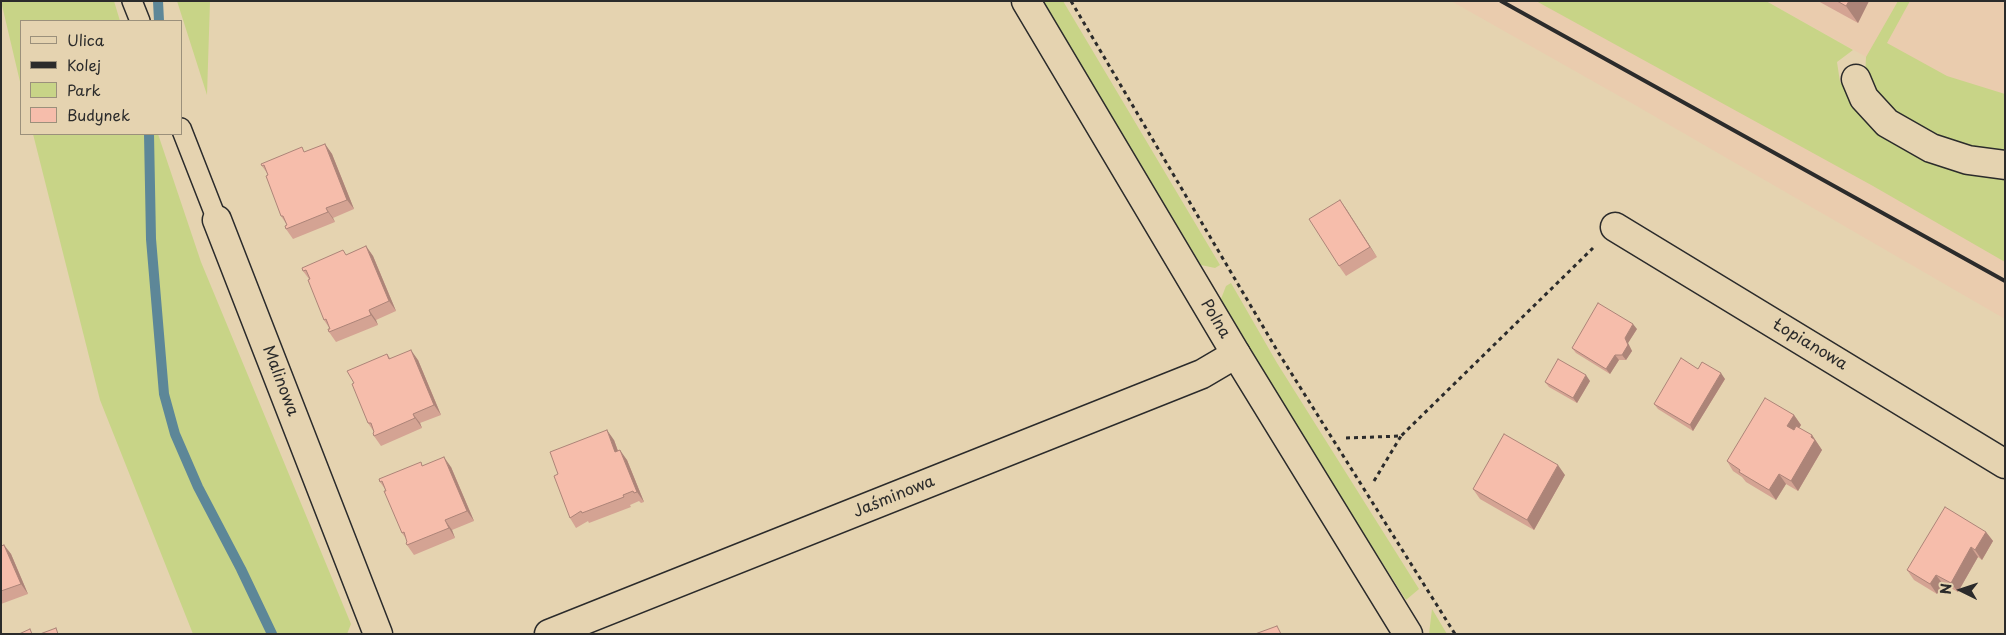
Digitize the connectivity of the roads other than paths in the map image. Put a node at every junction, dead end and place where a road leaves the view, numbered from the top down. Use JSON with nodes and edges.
{"nodes":[{"id":1,"x":132,"y":1,"type":"edge"},
{"id":2,"x":1026,"y":1,"type":"edge"},
{"id":3,"x":140,"y":20,"type":"edge"},
{"id":4,"x":1856,"y":79,"type":"dead end"},
{"id":5,"x":182,"y":131,"type":"edge"},
{"id":6,"x":2005,"y":165,"type":"edge"},
{"id":7,"x":217,"y":220,"type":"joint"},
{"id":8,"x":1615,"y":227,"type":"road end"},
{"id":9,"x":1236,"y":354,"type":"junction"},
{"id":10,"x":2005,"y":464,"type":"edge"},
{"id":11,"x":378,"y":634,"type":"edge"},
{"id":12,"x":549,"y":634,"type":"edge"},
{"id":13,"x":1408,"y":634,"type":"edge"}],
"edges":[{"from":1,"to":3,"type":"lane"},
{"from":2,"to":9,"type":"street","name":"Polna"},
{"from":4,"to":6,"type":"street"},
{"from":5,"to":7,"type":"lane","name":"Malinowa"},
{"from":7,"to":11,"type":"street","name":"Malinowa"},
{"from":8,"to":10,"type":"street","name":"Łopianowa"},
{"from":9,"to":12,"type":"street","name":"Jaśminowa"},
{"from":9,"to":13,"type":"street","name":"Polna"}]}
